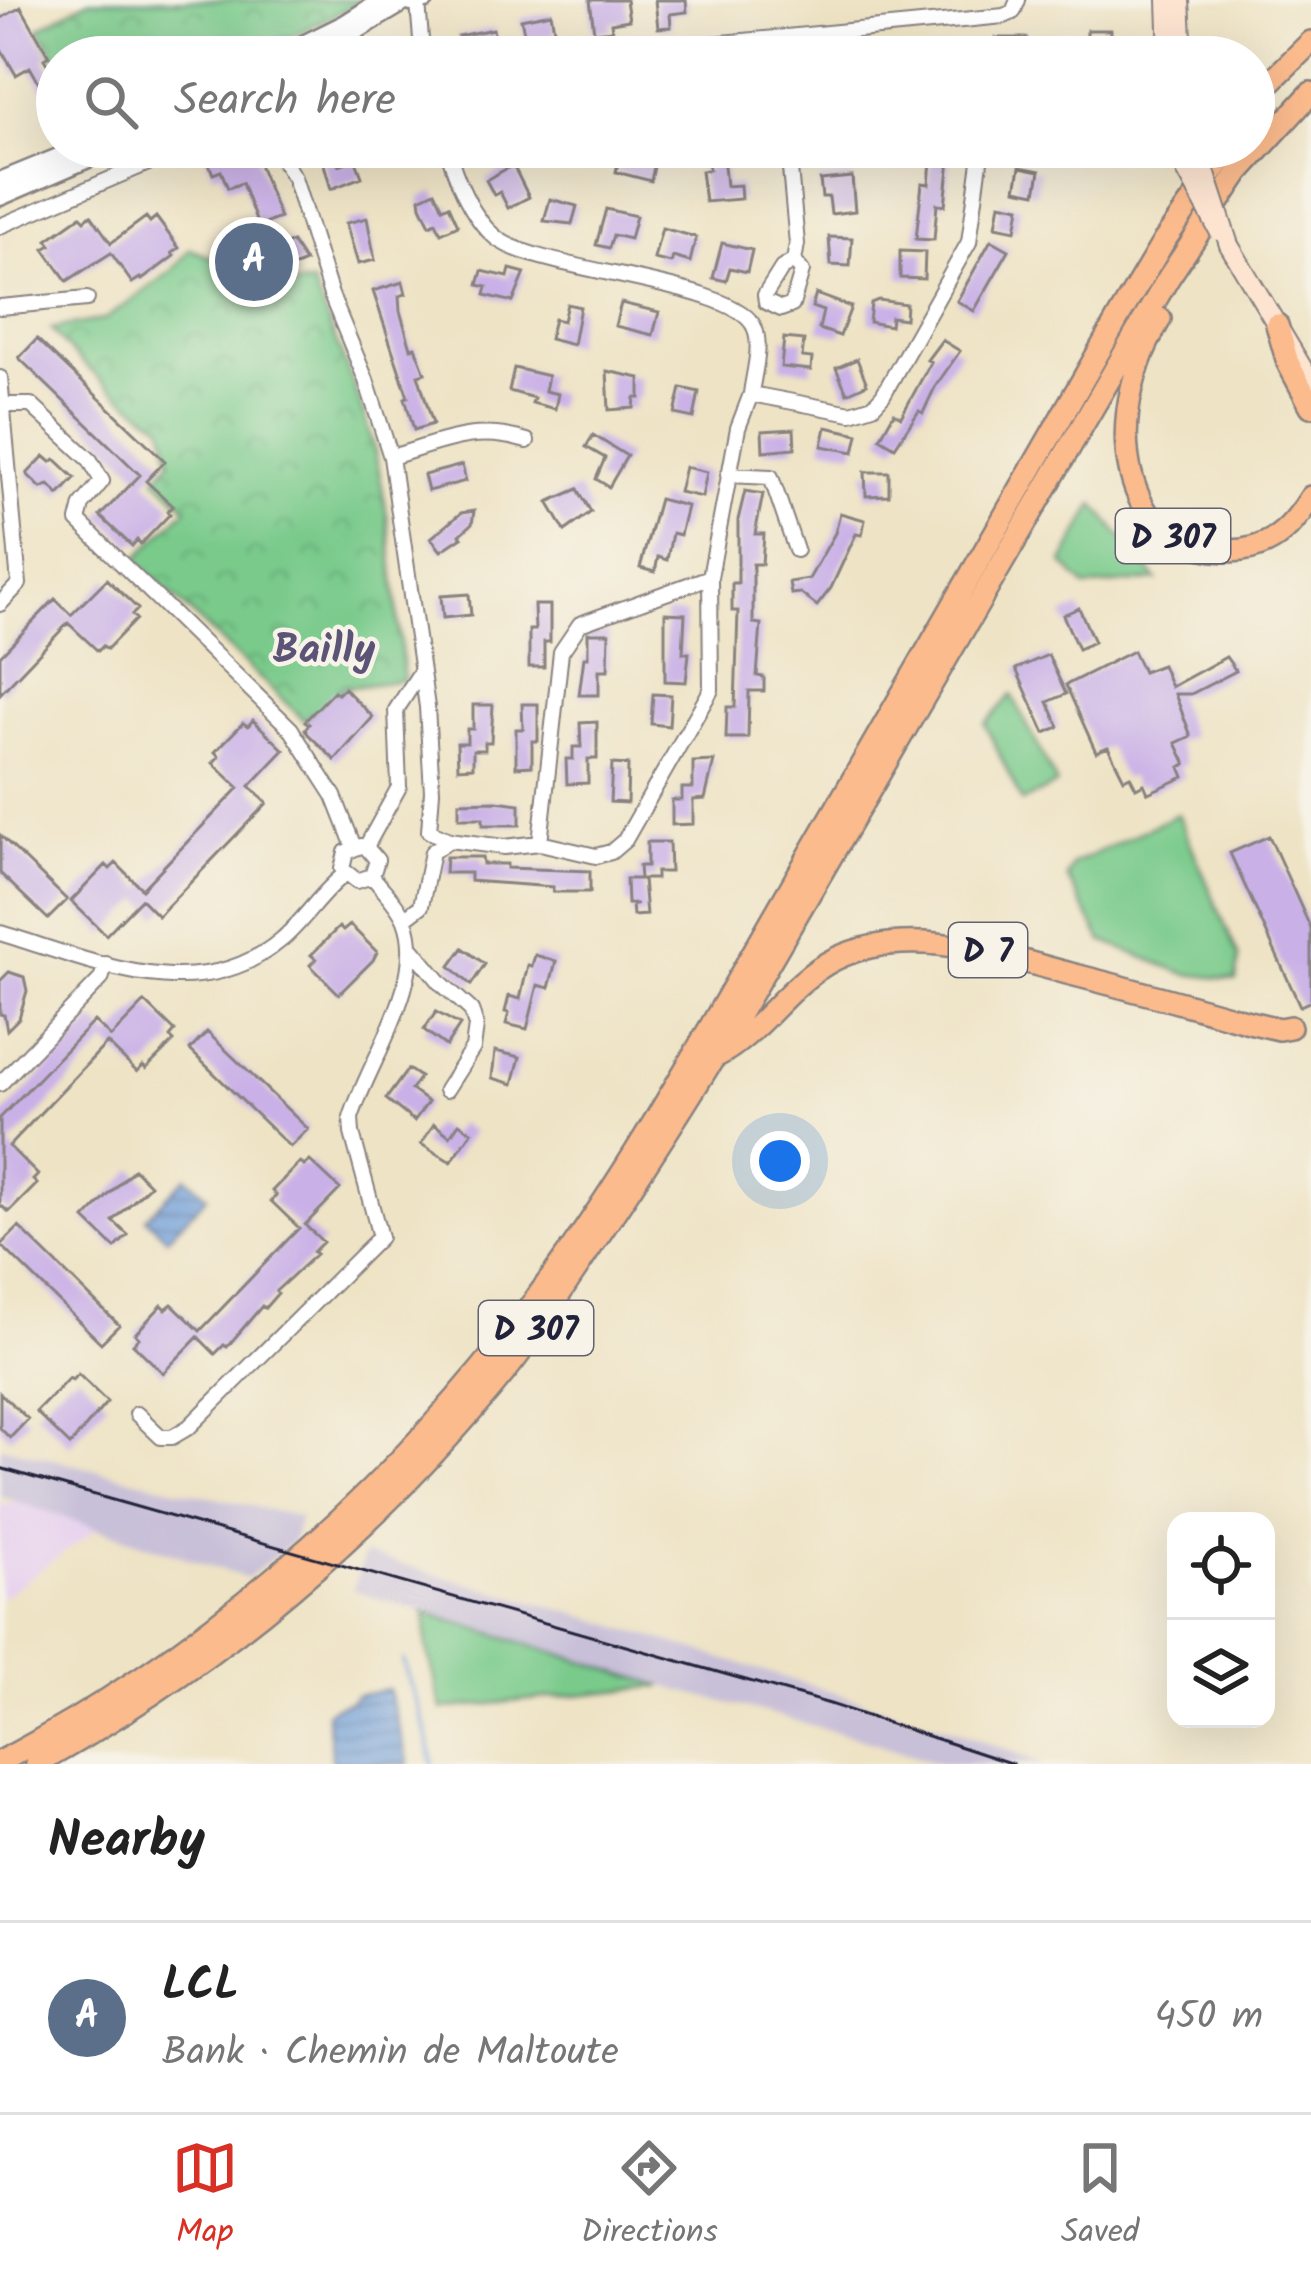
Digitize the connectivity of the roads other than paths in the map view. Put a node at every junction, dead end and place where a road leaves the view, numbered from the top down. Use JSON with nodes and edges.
{"nodes":[{"id":1,"x":382,"y":0,"type":"edge"},
{"id":2,"x":1018,"y":0,"type":"edge"},
{"id":3,"x":1167,"y":0,"type":"edge"},
{"id":4,"x":1180,"y":0,"type":"edge"},
{"id":5,"x":413,"y":1,"type":"edge"},
{"id":6,"x":320,"y":36,"type":"edge"},
{"id":7,"x":349,"y":36,"type":"edge"},
{"id":8,"x":420,"y":36,"type":"edge"},
{"id":9,"x":798,"y":36,"type":"edge"},
{"id":10,"x":1168,"y":36,"type":"edge"},
{"id":11,"x":1182,"y":36,"type":"edge"},
{"id":12,"x":1311,"y":42,"type":"edge"},
{"id":13,"x":1311,"y":60,"type":"edge"},
{"id":14,"x":1275,"y":77,"type":"edge"},
{"id":15,"x":1311,"y":93,"type":"edge"},
{"id":16,"x":1275,"y":95,"type":"edge"},
{"id":17,"x":1275,"y":132,"type":"edge"},
{"id":18,"x":36,"y":166,"type":"edge"},
{"id":19,"x":67,"y":168,"type":"edge"},
{"id":20,"x":137,"y":168,"type":"edge"},
{"id":21,"x":286,"y":168,"type":"edge"},
{"id":22,"x":455,"y":168,"type":"edge"},
{"id":23,"x":790,"y":168,"type":"edge"},
{"id":24,"x":979,"y":168,"type":"edge"},
{"id":25,"x":1186,"y":168,"type":"edge"},
{"id":26,"x":1205,"y":168,"type":"edge"},
{"id":27,"x":1216,"y":168,"type":"edge"},
{"id":28,"x":1243,"y":168,"type":"edge"},
{"id":29,"x":0,"y":181,"type":"edge"},
{"id":30,"x":0,"y":197,"type":"edge"},
{"id":31,"x":0,"y":226,"type":"edge"},
{"id":32,"x":1196,"y":233,"type":"junction"},
{"id":33,"x":1229,"y":244,"type":"junction"},
{"id":34,"x":794,"y":261,"type":"dead end"},
{"id":35,"x":87,"y":299,"type":"dead end"},
{"id":36,"x":0,"y":308,"type":"edge"},
{"id":37,"x":1277,"y":325,"type":"junction"},
{"id":38,"x":0,"y":379,"type":"edge"},
{"id":39,"x":1311,"y":382,"type":"edge"},
{"id":40,"x":751,"y":394,"type":"junction"},
{"id":41,"x":3,"y":405,"type":"junction"},
{"id":42,"x":1311,"y":406,"type":"edge"},
{"id":43,"x":527,"y":441,"type":"dead end"},
{"id":44,"x":391,"y":457,"type":"junction"},
{"id":45,"x":728,"y":476,"type":"junction"},
{"id":46,"x":1311,"y":497,"type":"edge"},
{"id":47,"x":796,"y":550,"type":"dead end"},
{"id":48,"x":710,"y":577,"type":"junction"},
{"id":49,"x":0,"y":604,"type":"edge"},
{"id":50,"x":420,"y":673,"type":"junction"},
{"id":51,"x":449,"y":840,"type":"junction"},
{"id":52,"x":540,"y":843,"type":"junction"},
{"id":53,"x":360,"y":847,"type":"junction"},
{"id":54,"x":345,"y":874,"type":"junction"},
{"id":55,"x":372,"y":876,"type":"junction"},
{"id":56,"x":404,"y":919,"type":"junction"},
{"id":57,"x":0,"y":933,"type":"edge"},
{"id":58,"x":411,"y":947,"type":"junction"},
{"id":59,"x":106,"y":964,"type":"junction"},
{"id":60,"x":1300,"y":1030,"type":"edge"},
{"id":61,"x":714,"y":1057,"type":"junction"},
{"id":62,"x":0,"y":1084,"type":"edge"},
{"id":63,"x":446,"y":1090,"type":"dead end"},
{"id":64,"x":137,"y":1414,"type":"dead end"},
{"id":65,"x":0,"y":1762,"type":"edge"},
{"id":66,"x":36,"y":1764,"type":"edge"}],
"edges":[{"from":1,"to":6,"type":"street"},
{"from":2,"to":9,"type":"street"},
{"from":3,"to":10,"type":"main road"},
{"from":4,"to":11,"type":"main road"},
{"from":5,"to":7,"type":"street"},
{"from":5,"to":8,"type":"street"},
{"from":12,"to":14,"type":"main road"},
{"from":13,"to":16,"type":"main road"},
{"from":15,"to":17,"type":"main road","number":"D 307"},
{"from":18,"to":29,"type":"street"},
{"from":19,"to":30,"type":"street"},
{"from":20,"to":31,"type":"street"},
{"from":21,"to":44,"type":"street"},
{"from":22,"to":40,"type":"street"},
{"from":23,"to":34,"type":"street"},
{"from":24,"to":40,"type":"street"},
{"from":25,"to":33,"type":"main road","bridge":true},
{"from":26,"to":33,"type":"main road","bridge":true},
{"from":27,"to":65,"type":"main road","number":"D 307"},
{"from":28,"to":32,"type":"main road","number":"D 307"},
{"from":32,"to":46,"type":"main road","number":"D 307"},
{"from":32,"to":61,"type":"main road","number":"D 307"},
{"from":33,"to":37,"type":"main road"},
{"from":35,"to":36,"type":"street"},
{"from":37,"to":39,"type":"main road"},
{"from":37,"to":42,"type":"main road"},
{"from":38,"to":41,"type":"street"},
{"from":40,"to":45,"type":"street"},
{"from":41,"to":49,"type":"street"},
{"from":41,"to":53,"type":"street"},
{"from":43,"to":44,"type":"street"},
{"from":44,"to":50,"type":"street"},
{"from":45,"to":47,"type":"street"},
{"from":45,"to":48,"type":"street"},
{"from":48,"to":52,"type":"street"},
{"from":48,"to":52,"type":"street"},
{"from":50,"to":51,"type":"street"},
{"from":50,"to":53,"type":"street"},
{"from":51,"to":52,"type":"street"},
{"from":51,"to":56,"type":"street"},
{"from":53,"to":54,"type":"street"},
{"from":53,"to":55,"type":"street"},
{"from":54,"to":55,"type":"street"},
{"from":54,"to":59,"type":"street"},
{"from":55,"to":56,"type":"street"},
{"from":56,"to":58,"type":"street"},
{"from":57,"to":59,"type":"street"},
{"from":58,"to":63,"type":"street"},
{"from":58,"to":64,"type":"street"},
{"from":59,"to":62,"type":"street"},
{"from":60,"to":61,"type":"main road","number":"D 7"},
{"from":61,"to":66,"type":"main road","number":"D 307"}]}
